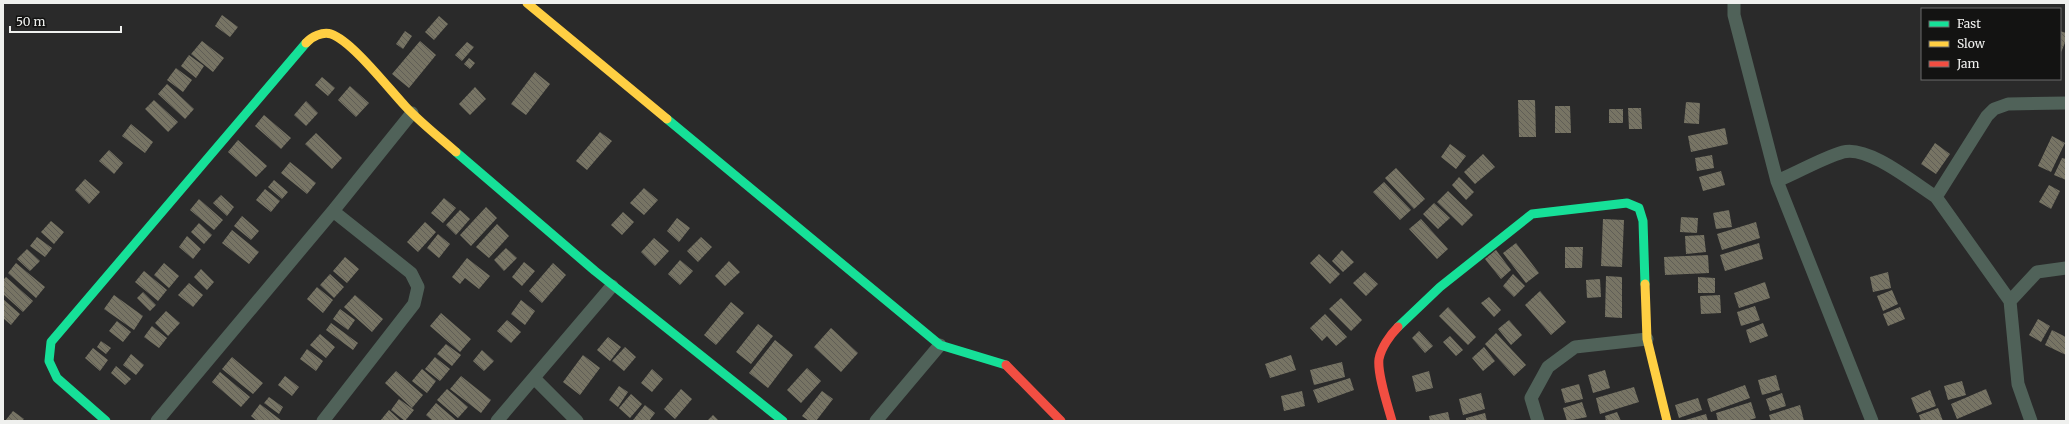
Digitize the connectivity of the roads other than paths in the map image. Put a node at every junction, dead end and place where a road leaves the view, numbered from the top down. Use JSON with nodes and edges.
{"nodes":[{"id":1,"x":527,"y":3,"type":"edge"},
{"id":2,"x":1734,"y":3,"type":"edge"},
{"id":3,"x":2066,"y":103,"type":"edge"},
{"id":4,"x":412,"y":113,"type":"junction"},
{"id":5,"x":1777,"y":181,"type":"junction"},
{"id":6,"x":1936,"y":197,"type":"junction"},
{"id":7,"x":333,"y":211,"type":"junction"},
{"id":8,"x":2066,"y":268,"type":"edge"},
{"id":9,"x":612,"y":286,"type":"junction"},
{"id":10,"x":2010,"y":301,"type":"junction"},
{"id":11,"x":1648,"y":339,"type":"junction"},
{"id":12,"x":940,"y":345,"type":"junction"},
{"id":13,"x":534,"y":378,"type":"junction"},
{"id":14,"x":106,"y":421,"type":"edge"},
{"id":15,"x":156,"y":421,"type":"edge"},
{"id":16,"x":323,"y":421,"type":"edge"},
{"id":17,"x":498,"y":421,"type":"edge"},
{"id":18,"x":577,"y":421,"type":"edge"},
{"id":19,"x":783,"y":421,"type":"edge"},
{"id":20,"x":876,"y":421,"type":"edge"},
{"id":21,"x":1062,"y":421,"type":"edge"},
{"id":22,"x":1392,"y":421,"type":"edge"},
{"id":23,"x":1538,"y":421,"type":"edge"},
{"id":24,"x":1667,"y":421,"type":"edge"},
{"id":25,"x":1872,"y":421,"type":"edge"},
{"id":26,"x":2031,"y":421,"type":"edge"}],
"edges":[{"from":1,"to":12,"type":"street"},
{"from":2,"to":5,"type":"street"},
{"from":3,"to":6,"type":"street"},
{"from":4,"to":7,"type":"street"},
{"from":4,"to":9,"type":"street"},
{"from":4,"to":14,"type":"street"},
{"from":5,"to":6,"type":"street"},
{"from":5,"to":25,"type":"street"},
{"from":6,"to":10,"type":"street"},
{"from":7,"to":15,"type":"street"},
{"from":7,"to":16,"type":"street"},
{"from":8,"to":10,"type":"street"},
{"from":9,"to":13,"type":"street"},
{"from":9,"to":19,"type":"street"},
{"from":10,"to":26,"type":"street"},
{"from":11,"to":22,"type":"street"},
{"from":11,"to":23,"type":"street"},
{"from":11,"to":24,"type":"street"},
{"from":12,"to":20,"type":"street"},
{"from":12,"to":21,"type":"street"},
{"from":13,"to":17,"type":"street"},
{"from":13,"to":18,"type":"street"}]}
